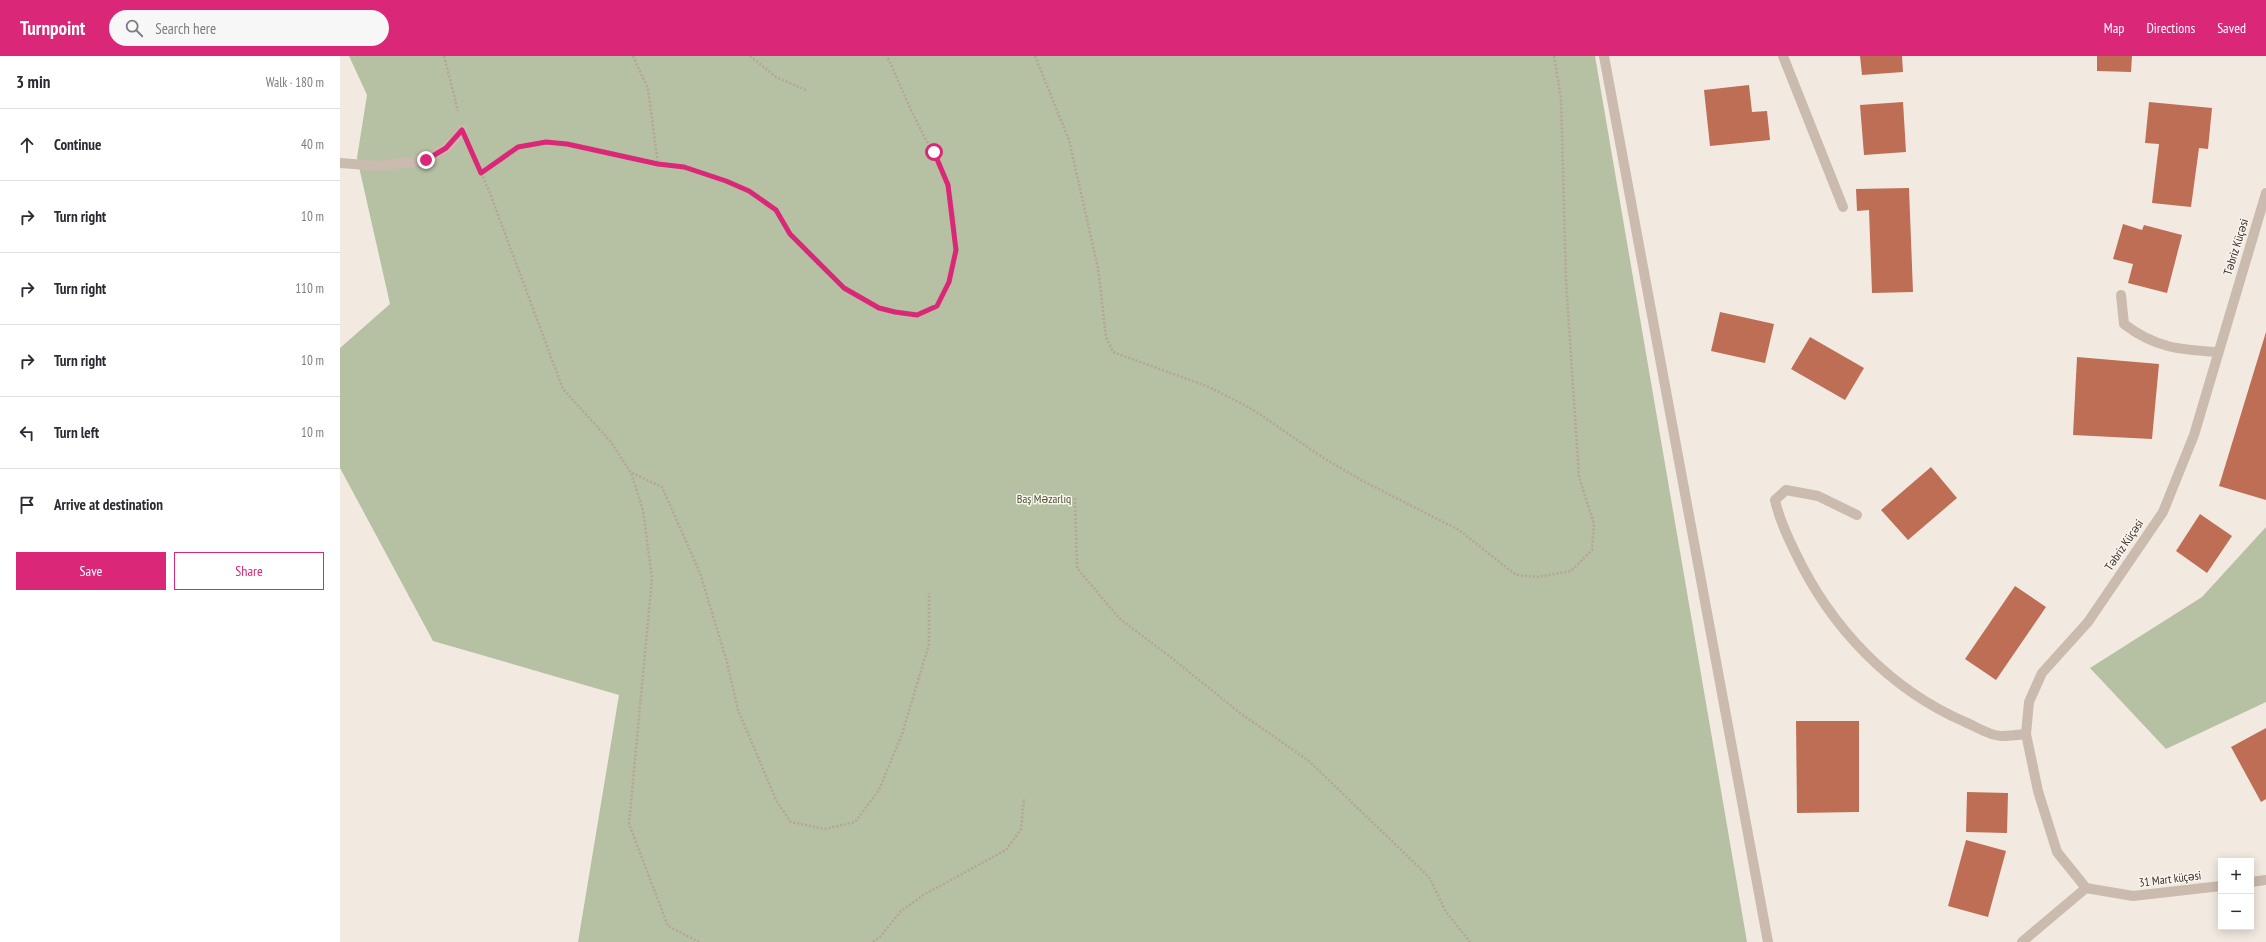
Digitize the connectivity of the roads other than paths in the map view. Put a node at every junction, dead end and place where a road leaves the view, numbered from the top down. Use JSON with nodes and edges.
{"nodes":[{"id":1,"x":1604,"y":56,"type":"edge"},
{"id":2,"x":1784,"y":56,"type":"edge"},
{"id":3,"x":462,"y":130,"type":"road end"},
{"id":4,"x":340,"y":163,"type":"edge"},
{"id":5,"x":2266,"y":193,"type":"edge"},
{"id":6,"x":1843,"y":207,"type":"dead end"},
{"id":7,"x":2121,"y":295,"type":"dead end"},
{"id":8,"x":2218,"y":352,"type":"junction"},
{"id":9,"x":1857,"y":515,"type":"dead end"},
{"id":10,"x":2026,"y":734,"type":"junction"},
{"id":11,"x":2266,"y":880,"type":"edge"},
{"id":12,"x":2254,"y":882,"type":"edge"},
{"id":13,"x":2218,"y":886,"type":"edge"},
{"id":14,"x":2086,"y":888,"type":"junction"},
{"id":15,"x":1768,"y":942,"type":"edge"},
{"id":16,"x":2022,"y":942,"type":"edge"}],
"edges":[{"from":1,"to":15,"type":"street"},
{"from":2,"to":6,"type":"street"},
{"from":3,"to":4,"type":"street"},
{"from":5,"to":8,"type":"street","name":"Təbriz Küçəsi"},
{"from":7,"to":8,"type":"street"},
{"from":8,"to":10,"type":"street","name":"Təbriz Küçəsi"},
{"from":9,"to":10,"type":"street"},
{"from":10,"to":14,"type":"street","name":"Təbriz Küçəsi"},
{"from":11,"to":12,"type":"street"},
{"from":13,"to":14,"type":"street","name":"31 Mart küçəsi"},
{"from":14,"to":16,"type":"street"}]}
